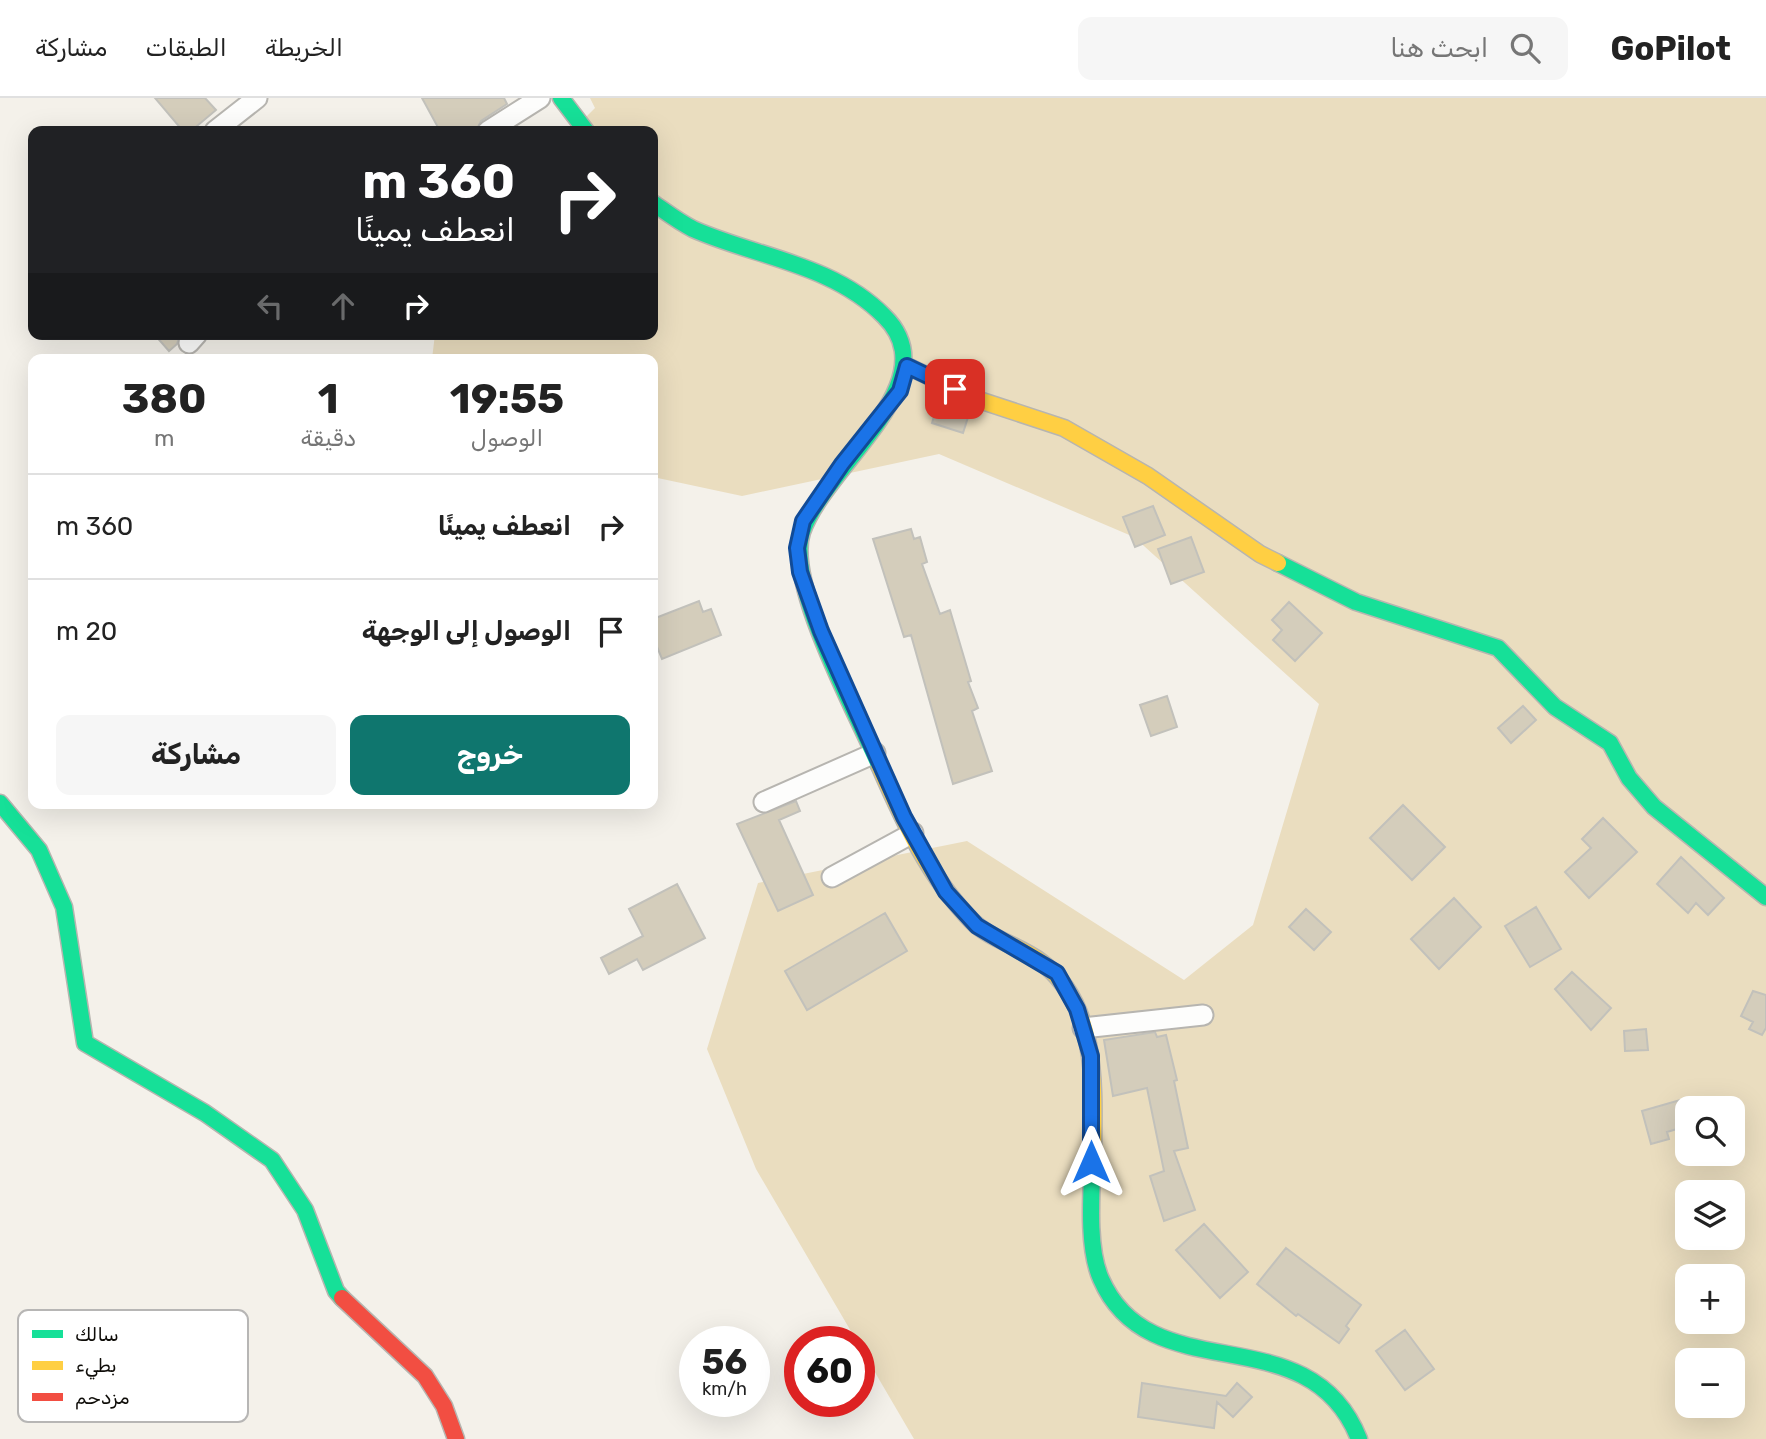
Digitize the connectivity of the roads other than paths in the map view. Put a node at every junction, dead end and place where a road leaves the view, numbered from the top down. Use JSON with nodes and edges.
{"nodes":[{"id":1,"x":257,"y":98,"type":"edge"},
{"id":2,"x":540,"y":98,"type":"edge"},
{"id":3,"x":561,"y":98,"type":"edge"},
{"id":4,"x":221,"y":126,"type":"edge"},
{"id":5,"x":496,"y":126,"type":"edge"},
{"id":6,"x":582,"y":126,"type":"edge"},
{"id":7,"x":658,"y":206,"type":"edge"},
{"id":8,"x":907,"y":366,"type":"junction"},
{"id":9,"x":876,"y":753,"type":"junction"},
{"id":10,"x":764,"y":802,"type":"dead end"},
{"id":11,"x":0,"y":803,"type":"edge"},
{"id":12,"x":913,"y":833,"type":"junction"},
{"id":13,"x":832,"y":877,"type":"dead end"},
{"id":14,"x":1766,"y":897,"type":"edge"},
{"id":15,"x":1203,"y":1015,"type":"dead end"},
{"id":16,"x":1083,"y":1028,"type":"junction"},
{"id":17,"x":456,"y":1439,"type":"edge"},
{"id":18,"x":1359,"y":1439,"type":"edge"}],
"edges":[{"from":1,"to":4,"type":"street"},
{"from":2,"to":5,"type":"street"},
{"from":3,"to":6,"type":"street"},
{"from":7,"to":8,"type":"street"},
{"from":8,"to":9,"type":"street"},
{"from":8,"to":14,"type":"street"},
{"from":9,"to":10,"type":"street"},
{"from":9,"to":12,"type":"street"},
{"from":11,"to":17,"type":"street"},
{"from":12,"to":13,"type":"street"},
{"from":12,"to":16,"type":"street"},
{"from":15,"to":16,"type":"street"},
{"from":16,"to":18,"type":"street"}]}
